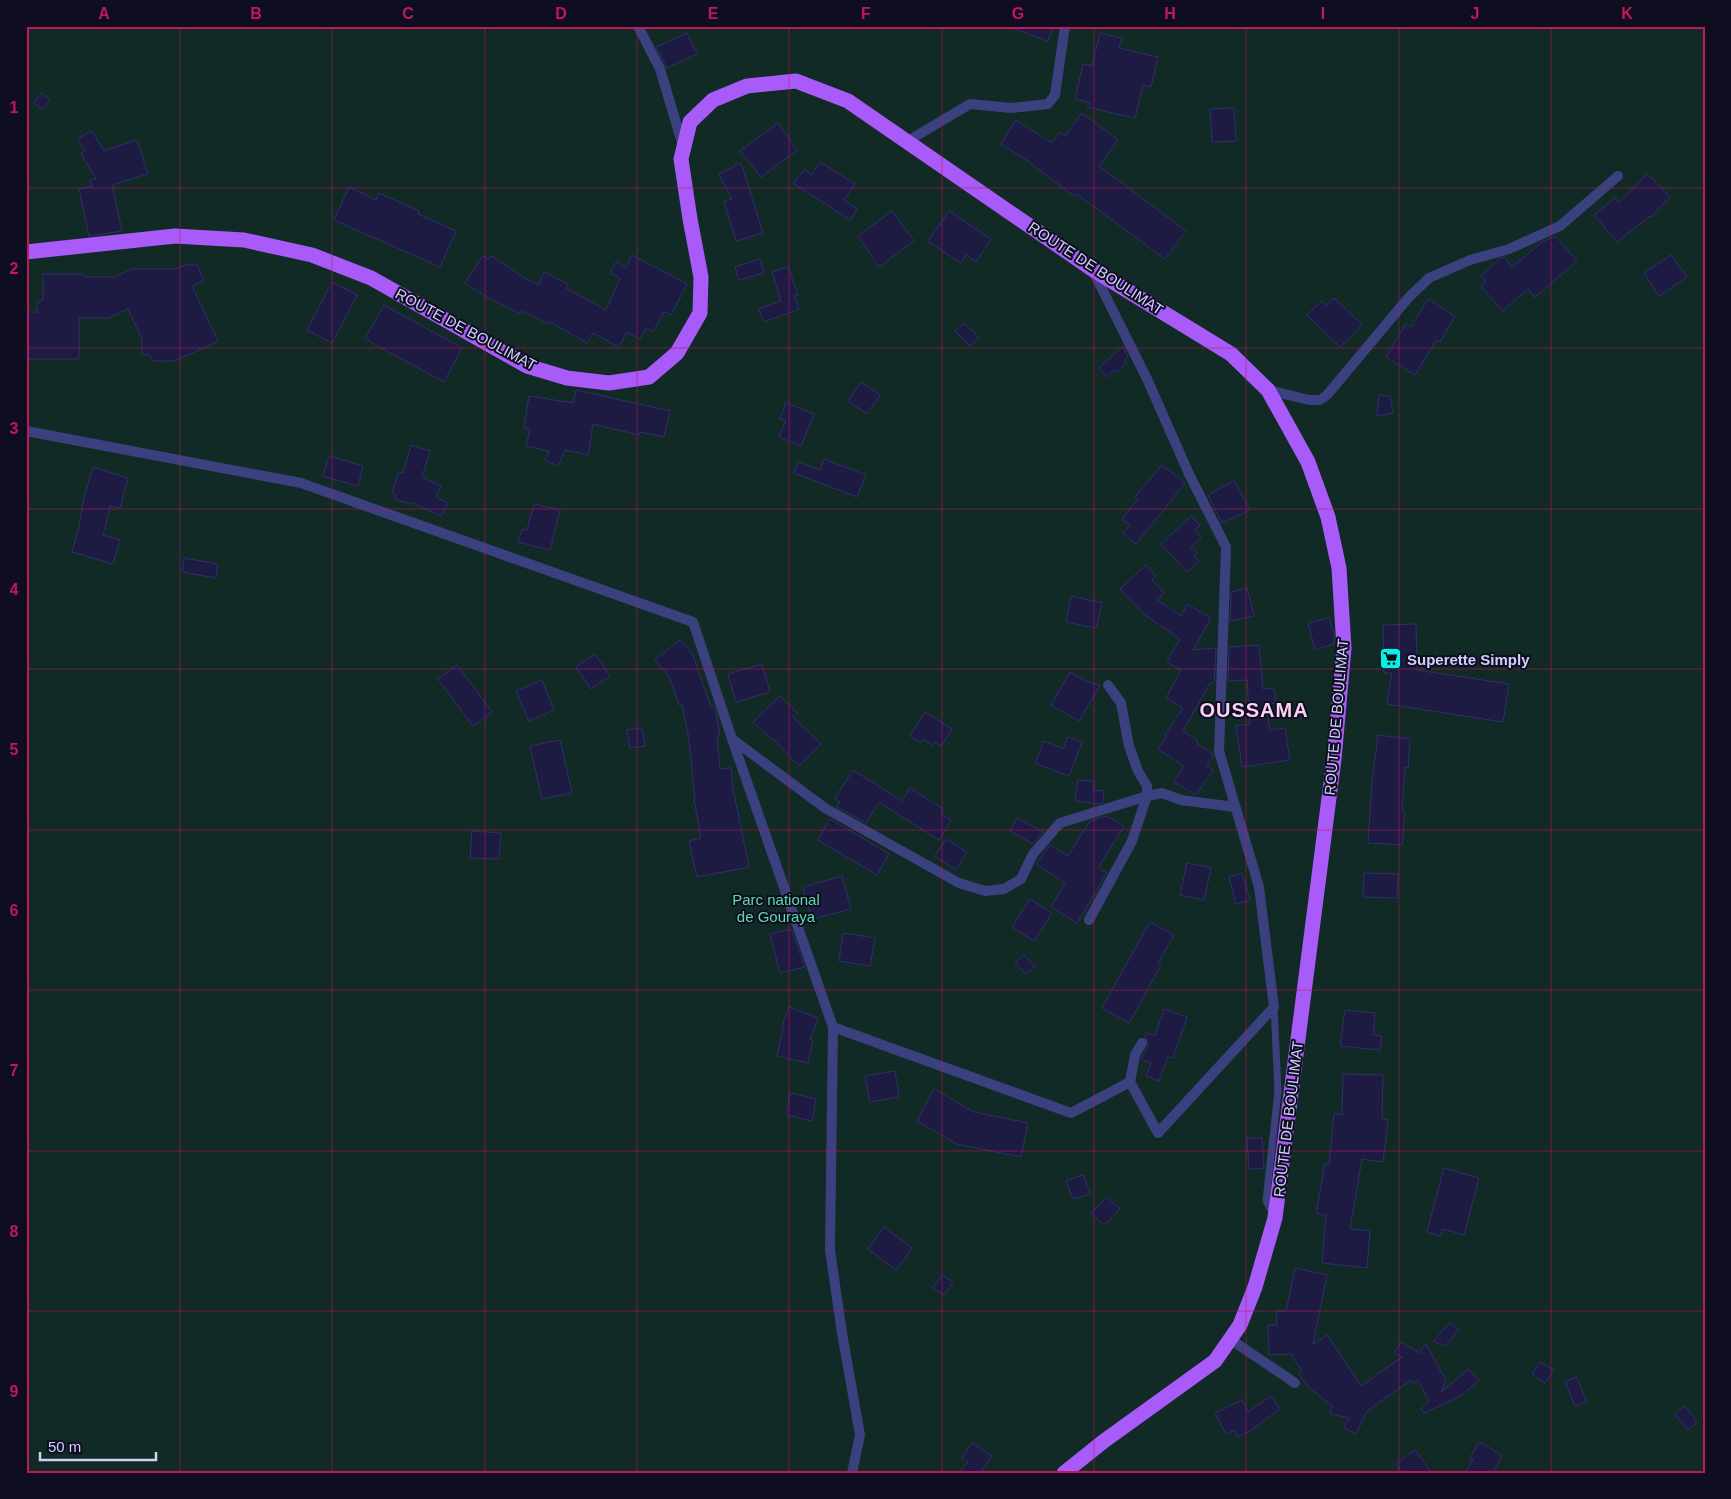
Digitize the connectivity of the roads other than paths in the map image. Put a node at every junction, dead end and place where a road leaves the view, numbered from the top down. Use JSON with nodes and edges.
{"nodes":[{"id":1,"x":638,"y":26,"type":"edge"},
{"id":2,"x":1066,"y":26,"type":"edge"},
{"id":3,"x":906,"y":142,"type":"junction"},
{"id":4,"x":684,"y":148,"type":"junction"},
{"id":5,"x":1618,"y":176,"type":"dead end"},
{"id":6,"x":26,"y":252,"type":"edge"},
{"id":7,"x":1092,"y":268,"type":"junction"},
{"id":8,"x":1268,"y":390,"type":"junction"},
{"id":9,"x":26,"y":431,"type":"edge"},
{"id":10,"x":1108,"y":684,"type":"dead end"},
{"id":11,"x":732,"y":739,"type":"junction"},
{"id":12,"x":1147,"y":796,"type":"junction"},
{"id":13,"x":1236,"y":807,"type":"junction"},
{"id":14,"x":1088,"y":920,"type":"dead end"},
{"id":15,"x":1274,"y":1007,"type":"junction"},
{"id":16,"x":833,"y":1026,"type":"junction"},
{"id":17,"x":1142,"y":1043,"type":"dead end"},
{"id":18,"x":1130,"y":1082,"type":"junction"},
{"id":19,"x":1275,"y":1218,"type":"junction"},
{"id":20,"x":1230,"y":1339,"type":"junction"},
{"id":21,"x":1295,"y":1383,"type":"dead end"},
{"id":22,"x":852,"y":1473,"type":"edge"},
{"id":23,"x":1064,"y":1473,"type":"edge"}],
"edges":[{"from":1,"to":4,"type":"street"},
{"from":2,"to":3,"type":"street"},
{"from":3,"to":4,"type":"main road","name":"ROUTE DE BOULIMAT"},
{"from":3,"to":7,"type":"main road","name":"ROUTE DE BOULIMAT"},
{"from":4,"to":6,"type":"main road","name":"ROUTE DE BOULIMAT"},
{"from":5,"to":8,"type":"street"},
{"from":7,"to":8,"type":"main road","name":"ROUTE DE BOULIMAT"},
{"from":7,"to":13,"type":"street"},
{"from":8,"to":19,"type":"main road","name":"ROUTE DE BOULIMAT"},
{"from":9,"to":11,"type":"street"},
{"from":10,"to":12,"type":"street"},
{"from":11,"to":12,"type":"street"},
{"from":11,"to":16,"type":"street"},
{"from":12,"to":13,"type":"street"},
{"from":12,"to":14,"type":"street"},
{"from":13,"to":15,"type":"street"},
{"from":15,"to":18,"type":"street"},
{"from":15,"to":19,"type":"lane"},
{"from":16,"to":18,"type":"street"},
{"from":16,"to":22,"type":"street"},
{"from":17,"to":18,"type":"street"},
{"from":19,"to":20,"type":"main road","name":"ROUTE DE BOULIMAT"},
{"from":20,"to":21,"type":"street"},
{"from":20,"to":23,"type":"main road","name":"ROUTE DE BOULIMAT"}]}
